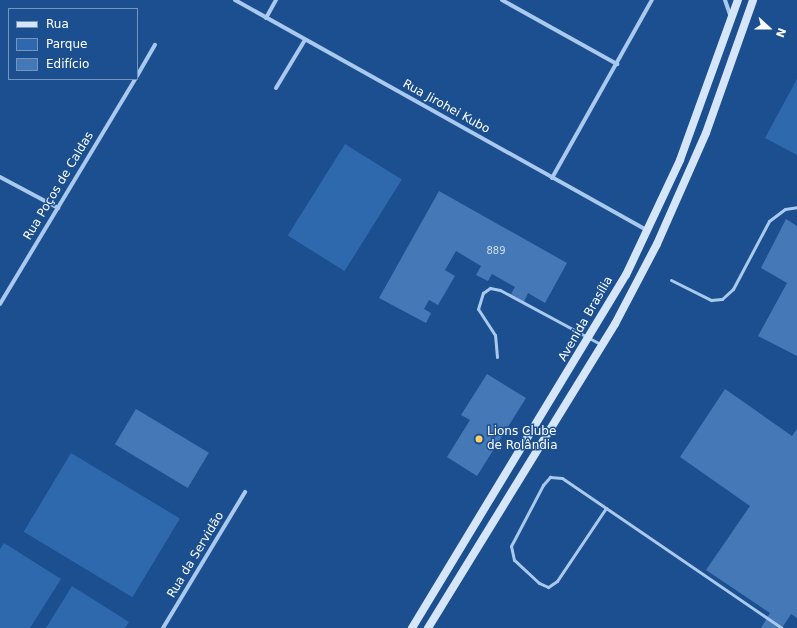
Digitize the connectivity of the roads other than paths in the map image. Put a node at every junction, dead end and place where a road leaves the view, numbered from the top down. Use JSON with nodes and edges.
{"nodes":[{"id":1,"x":235,"y":0,"type":"edge"},
{"id":2,"x":276,"y":0,"type":"edge"},
{"id":3,"x":502,"y":0,"type":"edge"},
{"id":4,"x":652,"y":0,"type":"edge"},
{"id":5,"x":725,"y":0,"type":"edge"},
{"id":6,"x":738,"y":0,"type":"edge"},
{"id":7,"x":753,"y":0,"type":"edge"},
{"id":8,"x":266,"y":18,"type":"junction"},
{"id":9,"x":731,"y":18,"type":"junction"},
{"id":10,"x":305,"y":40,"type":"junction"},
{"id":11,"x":155,"y":45,"type":"dead end"},
{"id":12,"x":617,"y":64,"type":"junction"},
{"id":13,"x":138,"y":74,"type":"edge"},
{"id":14,"x":134,"y":80,"type":"edge"},
{"id":15,"x":276,"y":88,"type":"dead end"},
{"id":16,"x":693,"y":128,"type":"junction"},
{"id":17,"x":706,"y":133,"type":"junction"},
{"id":18,"x":0,"y":177,"type":"edge"},
{"id":19,"x":552,"y":178,"type":"junction"},
{"id":20,"x":797,"y":206,"type":"edge"},
{"id":21,"x":58,"y":208,"type":"junction"},
{"id":22,"x":648,"y":231,"type":"junction"},
{"id":23,"x":671,"y":280,"type":"dead end"},
{"id":24,"x":1,"y":301,"type":"edge"},
{"id":25,"x":602,"y":317,"type":"junction"},
{"id":26,"x":615,"y":324,"type":"junction"},
{"id":27,"x":589,"y":338,"type":"junction"},
{"id":28,"x":602,"y":345,"type":"junction"},
{"id":29,"x":498,"y":357,"type":"dead end"},
{"id":30,"x":554,"y":397,"type":"junction"},
{"id":31,"x":566,"y":404,"type":"junction"},
{"id":32,"x":245,"y":492,"type":"dead end"},
{"id":33,"x":606,"y":508,"type":"junction"},
{"id":34,"x":163,"y":628,"type":"edge"},
{"id":35,"x":412,"y":628,"type":"edge"},
{"id":36,"x":428,"y":628,"type":"edge"},
{"id":37,"x":782,"y":628,"type":"edge"}],
"edges":[{"from":1,"to":8,"type":"street","name":"Rua Jirohei Kubo"},
{"from":2,"to":8,"type":"street"},
{"from":3,"to":12,"type":"street"},
{"from":4,"to":12,"type":"street"},
{"from":5,"to":9,"type":"street"},
{"from":6,"to":9,"type":"main road","name":"Avenida Brasília"},
{"from":7,"to":17,"type":"main road"},
{"from":8,"to":10,"type":"street","name":"Rua Jirohei Kubo"},
{"from":9,"to":16,"type":"main road","name":"Avenida Brasília"},
{"from":10,"to":15,"type":"street"},
{"from":10,"to":19,"type":"street","name":"Rua Jirohei Kubo"},
{"from":11,"to":13,"type":"street"},
{"from":12,"to":19,"type":"street"},
{"from":14,"to":21,"type":"street","name":"Rua Poços de Caldas"},
{"from":16,"to":17,"type":"main road"},
{"from":16,"to":22,"type":"main road","name":"Avenida Brasília"},
{"from":17,"to":26,"type":"main road"},
{"from":18,"to":21,"type":"street"},
{"from":19,"to":22,"type":"street","name":"Rua Jirohei Kubo"},
{"from":20,"to":23,"type":"lane"},
{"from":21,"to":24,"type":"street","name":"Rua Poços de Caldas"},
{"from":22,"to":25,"type":"main road","name":"Avenida Brasília"},
{"from":25,"to":26,"type":"main road"},
{"from":25,"to":27,"type":"main road","name":"Avenida Brasília"},
{"from":26,"to":28,"type":"main road"},
{"from":27,"to":28,"type":"lane"},
{"from":27,"to":29,"type":"lane"},
{"from":27,"to":30,"type":"main road","name":"Avenida Brasília"},
{"from":28,"to":31,"type":"main road"},
{"from":30,"to":31,"type":"main road"},
{"from":30,"to":35,"type":"main road","name":"Avenida Brasília"},
{"from":31,"to":36,"type":"main road"},
{"from":32,"to":34,"type":"street","name":"Rua da Servidão"},
{"from":33,"to":33,"type":"lane"},
{"from":33,"to":37,"type":"lane"}]}
